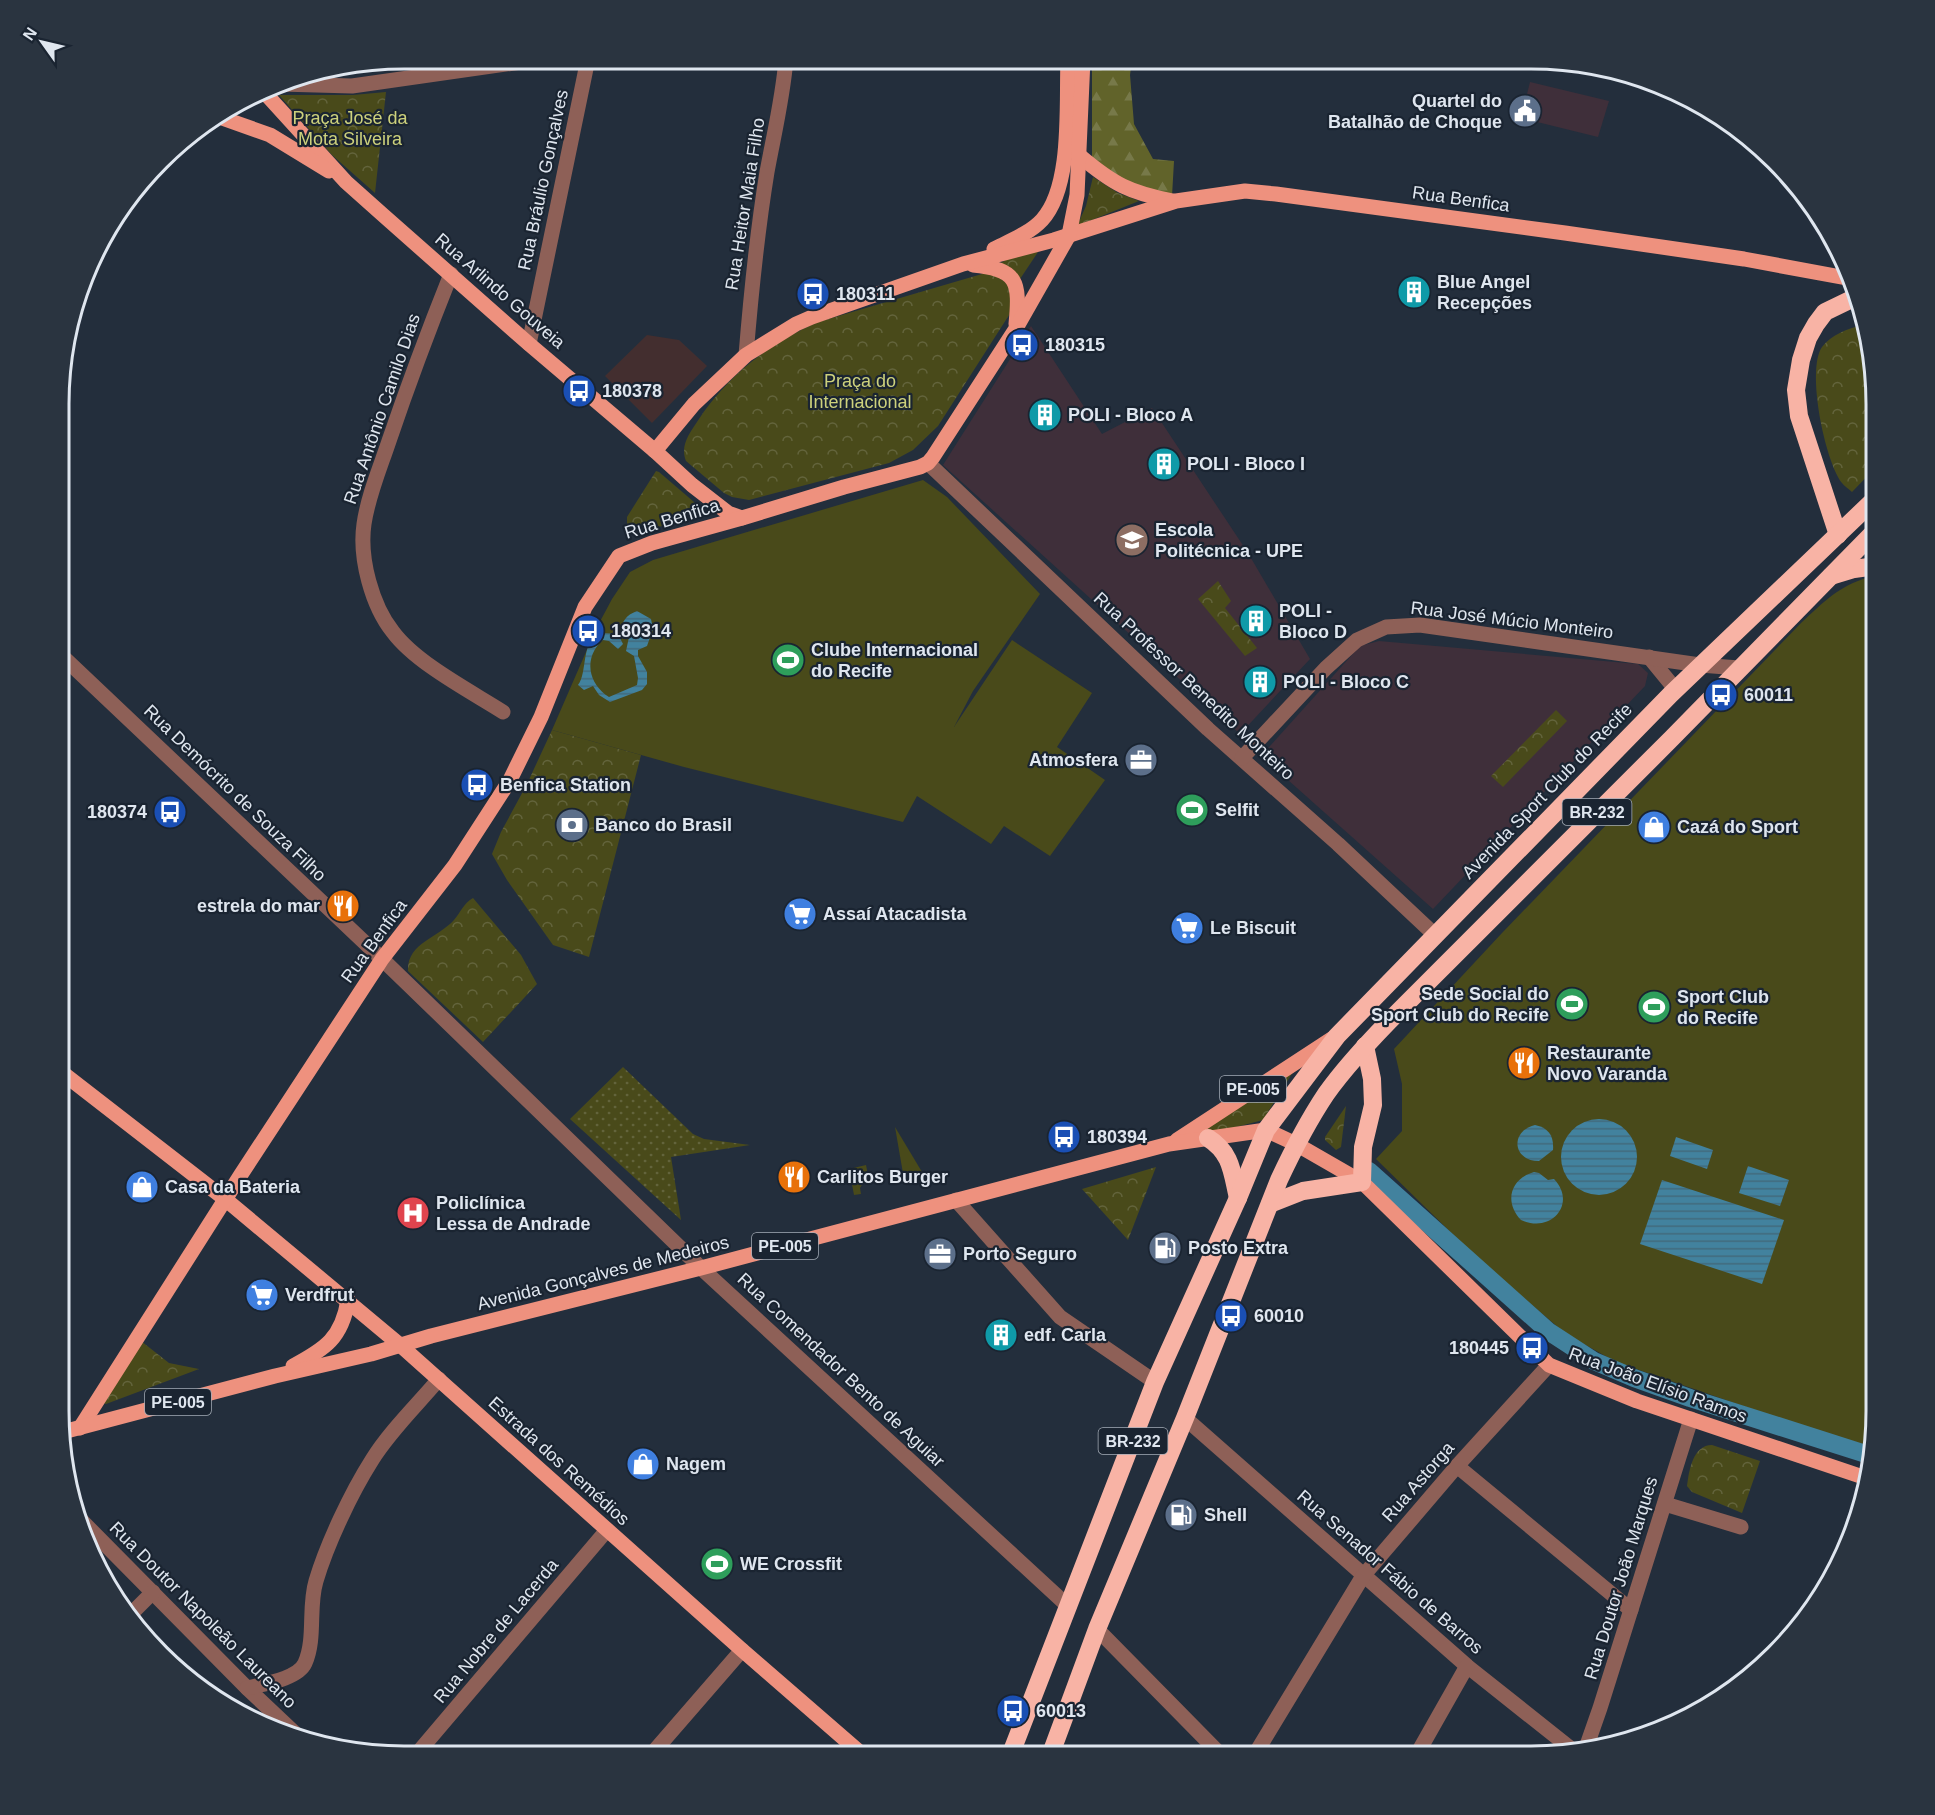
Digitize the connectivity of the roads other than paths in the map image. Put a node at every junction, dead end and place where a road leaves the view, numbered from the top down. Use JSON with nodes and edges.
{"nodes":[{"id":1,"x":472,"y":69,"type":"edge"},
{"id":2,"x":586,"y":69,"type":"edge"},
{"id":3,"x":785,"y":69,"type":"edge"},
{"id":4,"x":1068,"y":69,"type":"edge"},
{"id":5,"x":1083,"y":69,"type":"edge"},
{"id":6,"x":304,"y":85,"type":"edge"},
{"id":7,"x":269,"y":98,"type":"edge"},
{"id":8,"x":228,"y":120,"type":"edge"},
{"id":9,"x":1080,"y":156,"type":"junction"},
{"id":10,"x":346,"y":182,"type":"junction"},
{"id":11,"x":1176,"y":201,"type":"junction"},
{"id":12,"x":1069,"y":235,"type":"junction"},
{"id":13,"x":963,"y":264,"type":"junction"},
{"id":14,"x":451,"y":274,"type":"junction"},
{"id":15,"x":1840,"y":276,"type":"edge"},
{"id":16,"x":1849,"y":300,"type":"edge"},
{"id":17,"x":1015,"y":330,"type":"junction"},
{"id":18,"x":529,"y":344,"type":"junction"},
{"id":19,"x":746,"y":355,"type":"junction"},
{"id":20,"x":677,"y":425,"type":"junction"},
{"id":21,"x":629,"y":428,"type":"junction"},
{"id":22,"x":655,"y":451,"type":"junction"},
{"id":23,"x":927,"y":463,"type":"junction"},
{"id":24,"x":1866,"y":508,"type":"edge"},
{"id":25,"x":742,"y":518,"type":"junction"},
{"id":26,"x":1838,"y":535,"type":"junction"},
{"id":27,"x":1866,"y":540,"type":"edge"},
{"id":28,"x":1866,"y":567,"type":"edge"},
{"id":29,"x":1829,"y":576,"type":"junction"},
{"id":30,"x":1649,"y":657,"type":"junction"},
{"id":31,"x":69,"y":663,"type":"edge"},
{"id":32,"x":1700,"y":665,"type":"junction"},
{"id":33,"x":1739,"y":668,"type":"junction"},
{"id":34,"x":1676,"y":690,"type":"junction"},
{"id":35,"x":503,"y":712,"type":"dead end"},
{"id":36,"x":1242,"y":758,"type":"junction"},
{"id":37,"x":1436,"y":936,"type":"junction"},
{"id":38,"x":382,"y":959,"type":"junction"},
{"id":39,"x":1337,"y":1036,"type":"junction"},
{"id":40,"x":1365,"y":1047,"type":"junction"},
{"id":41,"x":69,"y":1078,"type":"edge"},
{"id":42,"x":1266,"y":1130,"type":"junction"},
{"id":43,"x":1208,"y":1138,"type":"junction"},
{"id":44,"x":1169,"y":1144,"type":"junction"},
{"id":45,"x":1296,"y":1144,"type":"junction"},
{"id":46,"x":1362,"y":1182,"type":"junction"},
{"id":47,"x":1238,"y":1198,"type":"junction"},
{"id":48,"x":225,"y":1199,"type":"junction"},
{"id":49,"x":956,"y":1200,"type":"junction"},
{"id":50,"x":1270,"y":1204,"type":"junction"},
{"id":51,"x":701,"y":1268,"type":"junction"},
{"id":52,"x":348,"y":1300,"type":"junction"},
{"id":53,"x":400,"y":1345,"type":"junction"},
{"id":54,"x":1549,"y":1365,"type":"junction"},
{"id":55,"x":275,"y":1376,"type":"junction"},
{"id":56,"x":439,"y":1378,"type":"junction"},
{"id":57,"x":1155,"y":1382,"type":"junction"},
{"id":58,"x":1185,"y":1418,"type":"junction"},
{"id":59,"x":1691,"y":1419,"type":"junction"},
{"id":60,"x":80,"y":1428,"type":"junction"},
{"id":61,"x":70,"y":1430,"type":"edge"},
{"id":62,"x":1456,"y":1466,"type":"junction"},
{"id":63,"x":1860,"y":1476,"type":"edge"},
{"id":64,"x":1665,"y":1504,"type":"junction"},
{"id":65,"x":1741,"y":1527,"type":"dead end"},
{"id":66,"x":607,"y":1530,"type":"junction"},
{"id":67,"x":92,"y":1531,"type":"edge"},
{"id":68,"x":1363,"y":1576,"type":"junction"},
{"id":69,"x":153,"y":1592,"type":"junction"},
{"id":70,"x":1069,"y":1607,"type":"junction"},
{"id":71,"x":135,"y":1610,"type":"edge"},
{"id":72,"x":1631,"y":1610,"type":"junction"},
{"id":73,"x":1097,"y":1629,"type":"junction"},
{"id":74,"x":742,"y":1650,"type":"junction"},
{"id":75,"x":1467,"y":1666,"type":"junction"},
{"id":76,"x":247,"y":1688,"type":"junction"},
{"id":77,"x":284,"y":1723,"type":"edge"},
{"id":78,"x":1588,"y":1741,"type":"edge"},
{"id":79,"x":1565,"y":1744,"type":"edge"},
{"id":80,"x":423,"y":1746,"type":"edge"},
{"id":81,"x":659,"y":1746,"type":"edge"},
{"id":82,"x":851,"y":1746,"type":"edge"},
{"id":83,"x":1014,"y":1746,"type":"edge"},
{"id":84,"x":1054,"y":1746,"type":"edge"},
{"id":85,"x":1212,"y":1746,"type":"edge"},
{"id":86,"x":1260,"y":1746,"type":"edge"},
{"id":87,"x":1422,"y":1746,"type":"edge"}],
"edges":[{"from":1,"to":6,"type":"street"},
{"from":2,"to":18,"type":"street","name":"Rua Bráulio Gonçalves"},
{"from":3,"to":19,"type":"street","name":"Rua Heitor Maia Filho"},
{"from":4,"to":13,"type":"main road"},
{"from":5,"to":9,"type":"main road"},
{"from":7,"to":10,"type":"main road","name":"Rua Arlindo Gouveia"},
{"from":8,"to":10,"type":"main road","name":"Rua Arlindo Gouveia"},
{"from":9,"to":11,"type":"main road"},
{"from":9,"to":12,"type":"main road"},
{"from":10,"to":14,"type":"main road","name":"Rua Arlindo Gouveia"},
{"from":11,"to":12,"type":"main road","name":"Rua Benfica"},
{"from":11,"to":15,"type":"main road","name":"Rua Benfica"},
{"from":12,"to":13,"type":"main road","name":"Rua Benfica"},
{"from":12,"to":17,"type":"main road"},
{"from":13,"to":17,"type":"main road"},
{"from":13,"to":19,"type":"main road","name":"Rua Benfica"},
{"from":14,"to":18,"type":"main road","name":"Rua Arlindo Gouveia"},
{"from":14,"to":35,"type":"street","name":"Rua Antônio Camilo Dias"},
{"from":16,"to":26,"type":"highway"},
{"from":17,"to":23,"type":"main road"},
{"from":18,"to":21,"type":"main road","name":"Rua Arlindo Gouveia"},
{"from":19,"to":20,"type":"main road","name":"Rua Benfica"},
{"from":20,"to":21,"type":"main road"},
{"from":20,"to":22,"type":"main road","name":"Rua Benfica"},
{"from":21,"to":22,"type":"main road","name":"Rua Arlindo Gouveia"},
{"from":22,"to":25,"type":"main road","name":"Rua Benfica"},
{"from":23,"to":25,"type":"main road","name":"Rua Benfica"},
{"from":23,"to":36,"type":"street","name":"Rua Professor Benedito Monteiro"},
{"from":24,"to":26,"type":"highway","name":"Avenida Sport Club do Recife","number":"BR-232"},
{"from":25,"to":38,"type":"main road","name":"Rua Benfica"},
{"from":26,"to":32,"type":"highway","name":"Avenida Sport Club do Recife","number":"BR-232"},
{"from":27,"to":29,"type":"highway","number":"BR-232"},
{"from":28,"to":29,"type":"highway"},
{"from":29,"to":33,"type":"highway","number":"BR-232"},
{"from":30,"to":32,"type":"street","name":"Rua José Múcio Monteiro"},
{"from":30,"to":34,"type":"street"},
{"from":30,"to":36,"type":"street","name":"Rua José Múcio Monteiro"},
{"from":31,"to":38,"type":"street","name":"Rua Demócrito de Souza Filho"},
{"from":32,"to":33,"type":"street","name":"Rua José Múcio Monteiro"},
{"from":32,"to":34,"type":"highway","name":"Avenida Sport Club do Recife","number":"BR-232"},
{"from":33,"to":40,"type":"highway","number":"BR-232"},
{"from":34,"to":37,"type":"highway","name":"Avenida Sport Club do Recife","number":"BR-232"},
{"from":36,"to":37,"type":"street","name":"Rua Professor Benedito Monteiro"},
{"from":37,"to":39,"type":"highway","name":"Avenida Sport Club do Recife","number":"BR-232"},
{"from":38,"to":48,"type":"main road","name":"Rua Benfica"},
{"from":38,"to":51,"type":"street","name":"Rua Comendador Bento de Aguiar"},
{"from":39,"to":42,"type":"highway","name":"Avenida Sport Club do Recife","number":"BR-232"},
{"from":39,"to":44,"type":"main road","name":"Avenida Gonçalves de Medeiros","number":"PE-005"},
{"from":40,"to":45,"type":"highway","number":"BR-232"},
{"from":40,"to":46,"type":"highway"},
{"from":41,"to":48,"type":"main road","name":"Estrada dos Remédios"},
{"from":42,"to":43,"type":"main road","name":"Avenida Gonçalves de Medeiros","number":"PE-005"},
{"from":42,"to":45,"type":"main road"},
{"from":42,"to":47,"type":"highway","number":"BR-232"},
{"from":43,"to":44,"type":"main road","name":"Avenida Gonçalves de Medeiros","number":"PE-005"},
{"from":43,"to":47,"type":"highway"},
{"from":44,"to":49,"type":"main road","name":"Avenida Gonçalves de Medeiros","number":"PE-005"},
{"from":45,"to":46,"type":"main road","name":"Rua João Elísio Ramos"},
{"from":45,"to":50,"type":"highway","number":"BR-232"},
{"from":46,"to":50,"type":"highway"},
{"from":46,"to":54,"type":"main road","name":"Rua João Elísio Ramos"},
{"from":47,"to":57,"type":"highway","number":"BR-232"},
{"from":48,"to":52,"type":"main road","name":"Estrada dos Remédios"},
{"from":48,"to":60,"type":"main road","name":"Rua Benfica"},
{"from":49,"to":51,"type":"main road","name":"Avenida Gonçalves de Medeiros","number":"PE-005"},
{"from":49,"to":57,"type":"street"},
{"from":50,"to":58,"type":"highway","number":"BR-232"},
{"from":51,"to":53,"type":"main road","name":"Avenida Gonçalves de Medeiros","number":"PE-005"},
{"from":51,"to":70,"type":"street","name":"Rua Comendador Bento de Aguiar"},
{"from":52,"to":53,"type":"main road","name":"Estrada dos Remédios"},
{"from":52,"to":55,"type":"main road"},
{"from":53,"to":55,"type":"main road","name":"Avenida Gonçalves de Medeiros","number":"PE-005"},
{"from":53,"to":56,"type":"main road","name":"Estrada dos Remédios"},
{"from":54,"to":59,"type":"main road","name":"Rua João Elísio Ramos"},
{"from":54,"to":62,"type":"street","name":"Rua Astorga"},
{"from":55,"to":60,"type":"main road","name":"Avenida Gonçalves de Medeiros","number":"PE-005"},
{"from":56,"to":66,"type":"main road","name":"Estrada dos Remédios"},
{"from":56,"to":76,"type":"street"},
{"from":57,"to":70,"type":"highway","number":"BR-232"},
{"from":58,"to":68,"type":"street","name":"Rua Senador Fábio de Barros"},
{"from":58,"to":73,"type":"highway","number":"BR-232"},
{"from":59,"to":63,"type":"main road","name":"Rua João Elísio Ramos"},
{"from":59,"to":64,"type":"street","name":"Rua Doutor João Marques"},
{"from":60,"to":61,"type":"main road","number":"PE-005"},
{"from":62,"to":68,"type":"street","name":"Rua Astorga"},
{"from":62,"to":72,"type":"street"},
{"from":64,"to":65,"type":"street"},
{"from":64,"to":72,"type":"street","name":"Rua Doutor João Marques"},
{"from":66,"to":74,"type":"main road","name":"Estrada dos Remédios"},
{"from":66,"to":80,"type":"street","name":"Rua Nobre de Lacerda"},
{"from":67,"to":69,"type":"street","name":"Rua Doutor Napoleão Laureano"},
{"from":68,"to":75,"type":"street","name":"Rua Senador Fábio de Barros"},
{"from":68,"to":86,"type":"street","name":"Rua Astorga"},
{"from":69,"to":71,"type":"street"},
{"from":69,"to":76,"type":"street","name":"Rua Doutor Napoleão Laureano"},
{"from":70,"to":83,"type":"highway","number":"BR-232"},
{"from":72,"to":78,"type":"street","name":"Rua Doutor João Marques"},
{"from":73,"to":84,"type":"highway","number":"BR-232"},
{"from":73,"to":85,"type":"street"},
{"from":74,"to":81,"type":"street"},
{"from":74,"to":82,"type":"main road","name":"Estrada dos Remédios"},
{"from":75,"to":79,"type":"street","name":"Rua Senador Fábio de Barros"},
{"from":75,"to":87,"type":"street"},
{"from":76,"to":77,"type":"street","name":"Rua Doutor Napoleão Laureano"}]}
